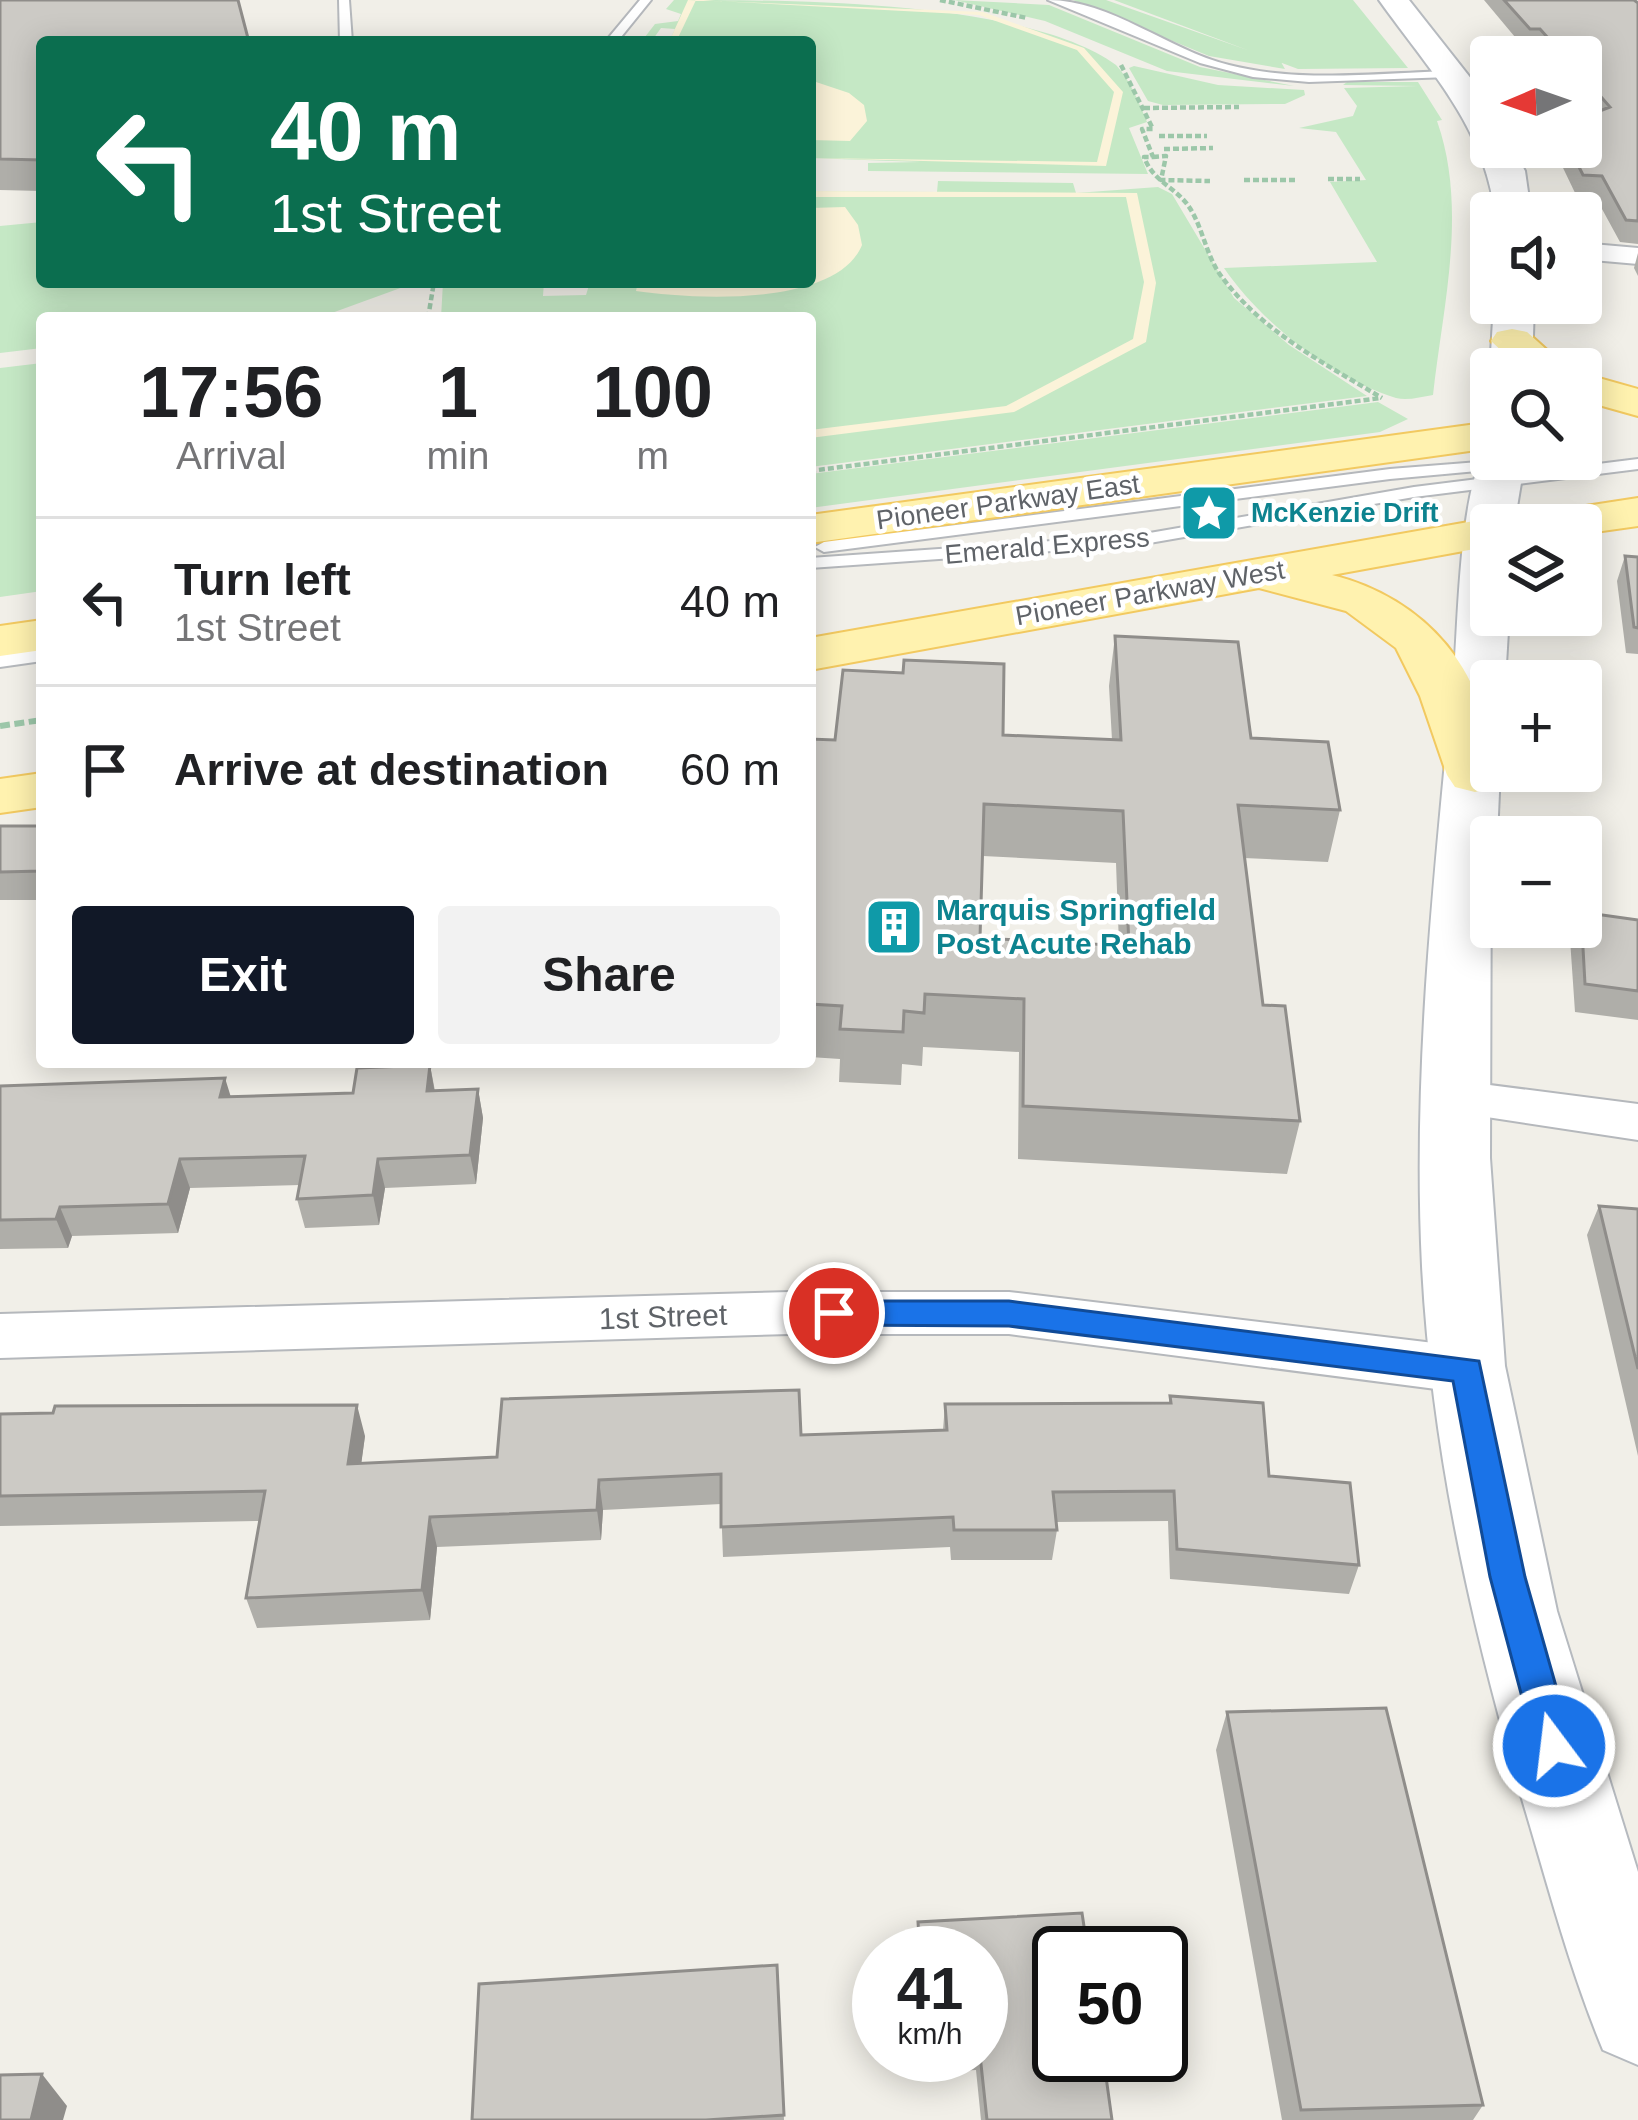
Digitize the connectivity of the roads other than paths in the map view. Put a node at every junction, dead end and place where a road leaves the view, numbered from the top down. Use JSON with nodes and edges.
{"nodes":[{"id":1,"x":344,"y":0,"type":"edge"},
{"id":2,"x":646,"y":0,"type":"edge"},
{"id":3,"x":1052,"y":0,"type":"edge"},
{"id":4,"x":1394,"y":0,"type":"edge"},
{"id":5,"x":346,"y":36,"type":"edge"},
{"id":6,"x":616,"y":36,"type":"edge"},
{"id":7,"x":1450,"y":74,"type":"junction"},
{"id":8,"x":1470,"y":105,"type":"edge"},
{"id":9,"x":1602,"y":253,"type":"edge"},
{"id":10,"x":1638,"y":256,"type":"edge"},
{"id":11,"x":1602,"y":392,"type":"edge"},
{"id":12,"x":1638,"y":403,"type":"edge"},
{"id":13,"x":1638,"y":416,"type":"edge"},
{"id":14,"x":1602,"y":420,"type":"edge"},
{"id":15,"x":1638,"y":452,"type":"edge"},
{"id":16,"x":1602,"y":454,"type":"edge"},
{"id":17,"x":1470,"y":463,"type":"edge"},
{"id":18,"x":1602,"y":463,"type":"edge"},
{"id":19,"x":1470,"y":464,"type":"edge"},
{"id":20,"x":1638,"y":464,"type":"edge"},
{"id":21,"x":1470,"y":466,"type":"edge"},
{"id":22,"x":1638,"y":512,"type":"edge"},
{"id":23,"x":1602,"y":517,"type":"edge"},
{"id":24,"x":816,"y":528,"type":"edge"},
{"id":25,"x":1470,"y":537,"type":"edge"},
{"id":26,"x":816,"y":548,"type":"edge"},
{"id":27,"x":816,"y":563,"type":"edge"},
{"id":28,"x":1192,"y":586,"type":"junction"},
{"id":29,"x":36,"y":636,"type":"edge"},
{"id":30,"x":0,"y":640,"type":"edge"},
{"id":31,"x":816,"y":653,"type":"edge"},
{"id":32,"x":36,"y":656,"type":"edge"},
{"id":33,"x":0,"y":661,"type":"edge"},
{"id":34,"x":36,"y":669,"type":"edge"},
{"id":35,"x":0,"y":674,"type":"edge"},
{"id":36,"x":1470,"y":760,"type":"edge"},
{"id":37,"x":36,"y":791,"type":"edge"},
{"id":38,"x":1474,"y":792,"type":"edge"},
{"id":39,"x":0,"y":796,"type":"edge"},
{"id":40,"x":1451,"y":1097,"type":"junction"},
{"id":41,"x":1638,"y":1122,"type":"edge"},
{"id":42,"x":0,"y":1336,"type":"edge"},
{"id":43,"x":1467,"y":1370,"type":"junction"},
{"id":44,"x":1638,"y":2015,"type":"edge"}],
"edges":[{"from":1,"to":5,"type":"lane"},
{"from":2,"to":6,"type":"lane"},
{"from":3,"to":7,"type":"lane"},
{"from":4,"to":7,"type":"main road"},
{"from":7,"to":8,"type":"main road"},
{"from":9,"to":10,"type":"street"},
{"from":11,"to":12,"type":"main road"},
{"from":13,"to":14,"type":"main road"},
{"from":15,"to":16,"type":"lane","name":"Emerald Express"},
{"from":17,"to":24,"type":"main road","name":"Pioneer Parkway East"},
{"from":18,"to":20,"type":"lane","name":"Emerald Express"},
{"from":19,"to":26,"type":"lane","name":"Emerald Express"},
{"from":21,"to":27,"type":"lane","name":"Emerald Express"},
{"from":22,"to":23,"type":"main road"},
{"from":25,"to":28,"type":"main road","name":"Pioneer Parkway West"},
{"from":28,"to":31,"type":"main road","name":"Pioneer Parkway West"},
{"from":28,"to":36,"type":"main road"},
{"from":29,"to":30,"type":"main road"},
{"from":32,"to":33,"type":"lane"},
{"from":34,"to":35,"type":"lane"},
{"from":37,"to":39,"type":"main road"},
{"from":38,"to":40,"type":"main road"},
{"from":40,"to":41,"type":"street"},
{"from":40,"to":43,"type":"main road"},
{"from":42,"to":43,"type":"street","name":"1st Street"},
{"from":43,"to":44,"type":"main road"}]}
